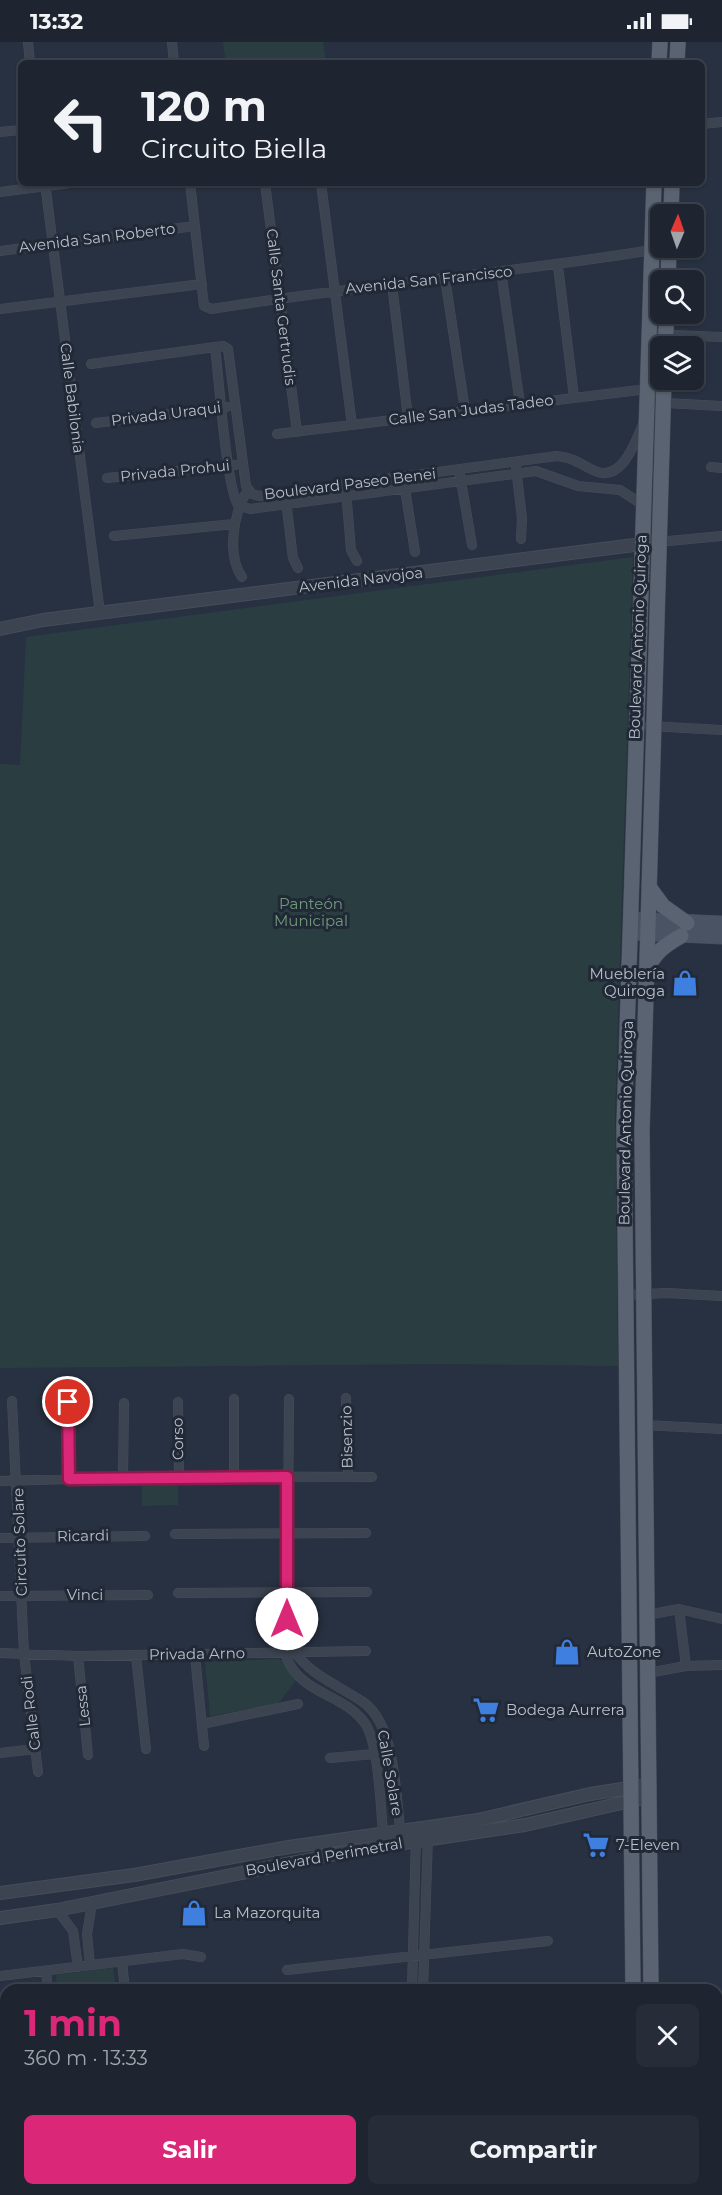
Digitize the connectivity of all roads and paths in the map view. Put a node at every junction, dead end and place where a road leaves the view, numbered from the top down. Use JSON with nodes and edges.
{"nodes":[{"id":1,"x":28,"y":42,"type":"edge"},
{"id":2,"x":172,"y":42,"type":"edge"},
{"id":3,"x":660,"y":42,"type":"edge"},
{"id":4,"x":678,"y":42,"type":"edge"},
{"id":5,"x":30,"y":60,"type":"edge"},
{"id":6,"x":174,"y":60,"type":"edge"},
{"id":7,"x":659,"y":60,"type":"edge"},
{"id":8,"x":677,"y":60,"type":"edge"},
{"id":9,"x":722,"y":122,"type":"edge"},
{"id":10,"x":705,"y":124,"type":"edge"},
{"id":11,"x":18,"y":130,"type":"edge"},
{"id":12,"x":0,"y":132,"type":"edge"},
{"id":13,"x":39,"y":186,"type":"edge"},
{"id":14,"x":45,"y":186,"type":"edge"},
{"id":15,"x":190,"y":186,"type":"edge"},
{"id":16,"x":265,"y":186,"type":"edge"},
{"id":17,"x":321,"y":186,"type":"edge"},
{"id":18,"x":654,"y":186,"type":"edge"},
{"id":19,"x":672,"y":186,"type":"edge"},
{"id":20,"x":0,"y":192,"type":"edge"},
{"id":21,"x":653,"y":204,"type":"edge"},
{"id":22,"x":671,"y":204,"type":"edge"},
{"id":23,"x":195,"y":226,"type":"junction"},
{"id":24,"x":53,"y":244,"type":"junction"},
{"id":25,"x":0,"y":250,"type":"edge"},
{"id":26,"x":650,"y":250,"type":"edge"},
{"id":27,"x":652,"y":258,"type":"edge"},
{"id":28,"x":558,"y":266,"type":"junction"},
{"id":29,"x":501,"y":271,"type":"junction"},
{"id":30,"x":445,"y":278,"type":"junction"},
{"id":31,"x":202,"y":284,"type":"junction"},
{"id":32,"x":392,"y":284,"type":"junction"},
{"id":33,"x":334,"y":291,"type":"junction"},
{"id":34,"x":280,"y":298,"type":"junction"},
{"id":35,"x":60,"y":301,"type":"junction"},
{"id":36,"x":0,"y":309,"type":"edge"},
{"id":37,"x":649,"y":334,"type":"junction"},
{"id":38,"x":654,"y":336,"type":"edge"},
{"id":39,"x":722,"y":337,"type":"edge"},
{"id":40,"x":704,"y":338,"type":"edge"},
{"id":41,"x":215,"y":347,"type":"junction"},
{"id":42,"x":91,"y":364,"type":"dead end"},
{"id":43,"x":657,"y":390,"type":"edge"},
{"id":44,"x":664,"y":390,"type":"edge"},
{"id":45,"x":574,"y":397,"type":"junction"},
{"id":46,"x":646,"y":402,"type":"junction"},
{"id":47,"x":663,"y":403,"type":"junction"},
{"id":48,"x":520,"y":404,"type":"junction"},
{"id":49,"x":236,"y":406,"type":"junction"},
{"id":50,"x":722,"y":406,"type":"edge"},
{"id":51,"x":223,"y":408,"type":"junction"},
{"id":52,"x":465,"y":410,"type":"junction"},
{"id":53,"x":408,"y":418,"type":"junction"},
{"id":54,"x":96,"y":423,"type":"dead end"},
{"id":55,"x":352,"y":424,"type":"junction"},
{"id":56,"x":297,"y":432,"type":"junction"},
{"id":57,"x":277,"y":434,"type":"dead end"},
{"id":58,"x":516,"y":462,"type":"junction"},
{"id":59,"x":243,"y":464,"type":"junction"},
{"id":60,"x":229,"y":466,"type":"junction"},
{"id":61,"x":711,"y":467,"type":"dead end"},
{"id":62,"x":722,"y":468,"type":"edge"},
{"id":63,"x":613,"y":471,"type":"junction"},
{"id":64,"x":517,"y":474,"type":"junction"},
{"id":65,"x":460,"y":475,"type":"junction"},
{"id":66,"x":106,"y":478,"type":"dead end"},
{"id":67,"x":404,"y":482,"type":"junction"},
{"id":68,"x":612,"y":487,"type":"junction"},
{"id":69,"x":248,"y":490,"type":"junction"},
{"id":70,"x":346,"y":491,"type":"junction"},
{"id":71,"x":285,"y":493,"type":"junction"},
{"id":72,"x":287,"y":504,"type":"junction"},
{"id":73,"x":643,"y":505,"type":"junction"},
{"id":74,"x":238,"y":506,"type":"junction"},
{"id":75,"x":234,"y":524,"type":"junction"},
{"id":76,"x":114,"y":536,"type":"dead end"},
{"id":77,"x":722,"y":536,"type":"edge"},
{"id":78,"x":521,"y":539,"type":"dead end"},
{"id":79,"x":658,"y":542,"type":"junction"},
{"id":80,"x":641,"y":544,"type":"junction"},
{"id":81,"x":472,"y":545,"type":"dead end"},
{"id":82,"x":414,"y":552,"type":"dead end"},
{"id":83,"x":357,"y":561,"type":"dead end"},
{"id":84,"x":298,"y":568,"type":"dead end"},
{"id":85,"x":242,"y":577,"type":"dead end"},
{"id":86,"x":100,"y":613,"type":"junction"},
{"id":87,"x":0,"y":628,"type":"edge"},
{"id":88,"x":635,"y":726,"type":"junction"},
{"id":89,"x":654,"y":727,"type":"junction"},
{"id":90,"x":722,"y":729,"type":"edge"},
{"id":91,"x":649,"y":887,"type":"junction"},
{"id":92,"x":722,"y":923,"type":"edge"},
{"id":93,"x":631,"y":926,"type":"junction"},
{"id":94,"x":648,"y":927,"type":"junction"},
{"id":95,"x":684,"y":929,"type":"junction"},
{"id":96,"x":722,"y":937,"type":"edge"},
{"id":97,"x":646,"y":973,"type":"junction"},
{"id":98,"x":644,"y":1293,"type":"junction"},
{"id":99,"x":625,"y":1295,"type":"junction"},
{"id":100,"x":722,"y":1296,"type":"edge"},
{"id":101,"x":346,"y":1398,"type":"dead end"},
{"id":102,"x":234,"y":1399,"type":"dead end"},
{"id":103,"x":289,"y":1400,"type":"dead end"},
{"id":104,"x":12,"y":1401,"type":"dead end"},
{"id":105,"x":68,"y":1402,"type":"dead end"},
{"id":106,"x":178,"y":1402,"type":"dead end"},
{"id":107,"x":124,"y":1403,"type":"dead end"},
{"id":108,"x":644,"y":1425,"type":"junction"},
{"id":109,"x":722,"y":1429,"type":"edge"},
{"id":110,"x":179,"y":1476,"type":"junction"},
{"id":111,"x":234,"y":1476,"type":"junction"},
{"id":112,"x":123,"y":1477,"type":"junction"},
{"id":113,"x":287,"y":1477,"type":"junction"},
{"id":114,"x":348,"y":1477,"type":"junction"},
{"id":115,"x":372,"y":1477,"type":"dead end"},
{"id":116,"x":69,"y":1479,"type":"junction"},
{"id":117,"x":17,"y":1480,"type":"junction"},
{"id":118,"x":0,"y":1481,"type":"edge"},
{"id":119,"x":366,"y":1533,"type":"dead end"},
{"id":120,"x":175,"y":1534,"type":"dead end"},
{"id":121,"x":287,"y":1534,"type":"junction"},
{"id":122,"x":145,"y":1536,"type":"dead end"},
{"id":123,"x":20,"y":1537,"type":"junction"},
{"id":124,"x":0,"y":1538,"type":"edge"},
{"id":125,"x":367,"y":1592,"type":"dead end"},
{"id":126,"x":178,"y":1593,"type":"dead end"},
{"id":127,"x":287,"y":1593,"type":"junction"},
{"id":128,"x":148,"y":1595,"type":"dead end"},
{"id":129,"x":0,"y":1596,"type":"edge"},
{"id":130,"x":22,"y":1596,"type":"junction"},
{"id":131,"x":679,"y":1609,"type":"junction"},
{"id":132,"x":647,"y":1615,"type":"junction"},
{"id":133,"x":722,"y":1619,"type":"edge"},
{"id":134,"x":366,"y":1651,"type":"dead end"},
{"id":135,"x":0,"y":1653,"type":"edge"},
{"id":136,"x":290,"y":1653,"type":"junction"},
{"id":137,"x":24,"y":1654,"type":"junction"},
{"id":138,"x":136,"y":1655,"type":"junction"},
{"id":139,"x":195,"y":1655,"type":"junction"},
{"id":140,"x":78,"y":1656,"type":"junction"},
{"id":141,"x":722,"y":1665,"type":"edge"},
{"id":142,"x":686,"y":1666,"type":"junction"},
{"id":143,"x":648,"y":1672,"type":"junction"},
{"id":144,"x":332,"y":1684,"type":"junction"},
{"id":145,"x":326,"y":1696,"type":"junction"},
{"id":146,"x":298,"y":1704,"type":"dead end"},
{"id":147,"x":202,"y":1724,"type":"junction"},
{"id":148,"x":382,"y":1726,"type":"junction"},
{"id":149,"x":369,"y":1731,"type":"junction"},
{"id":150,"x":204,"y":1746,"type":"dead end"},
{"id":151,"x":35,"y":1749,"type":"junction"},
{"id":152,"x":146,"y":1749,"type":"dead end"},
{"id":153,"x":0,"y":1753,"type":"edge"},
{"id":154,"x":88,"y":1755,"type":"dead end"},
{"id":155,"x":370,"y":1755,"type":"junction"},
{"id":156,"x":330,"y":1758,"type":"dead end"},
{"id":157,"x":38,"y":1772,"type":"dead end"},
{"id":158,"x":393,"y":1777,"type":"junction"},
{"id":159,"x":378,"y":1779,"type":"junction"},
{"id":160,"x":648,"y":1791,"type":"junction"},
{"id":161,"x":631,"y":1793,"type":"junction"},
{"id":162,"x":422,"y":1833,"type":"junction"},
{"id":163,"x":401,"y":1836,"type":"junction"},
{"id":164,"x":384,"y":1839,"type":"junction"},
{"id":165,"x":289,"y":1847,"type":"junction"},
{"id":166,"x":278,"y":1864,"type":"junction"},
{"id":167,"x":97,"y":1880,"type":"junction"},
{"id":168,"x":0,"y":1893,"type":"edge"},
{"id":169,"x":96,"y":1901,"type":"junction"},
{"id":170,"x":57,"y":1910,"type":"junction"},
{"id":171,"x":415,"y":1914,"type":"junction"},
{"id":172,"x":427,"y":1914,"type":"junction"},
{"id":173,"x":0,"y":1918,"type":"edge"},
{"id":174,"x":549,"y":1941,"type":"dead end"},
{"id":175,"x":87,"y":1942,"type":"junction"},
{"id":176,"x":76,"y":1944,"type":"junction"},
{"id":177,"x":425,"y":1955,"type":"junction"},
{"id":178,"x":413,"y":1956,"type":"junction"},
{"id":179,"x":201,"y":1957,"type":"dead end"},
{"id":180,"x":122,"y":1962,"type":"junction"},
{"id":181,"x":90,"y":1965,"type":"junction"},
{"id":182,"x":78,"y":1967,"type":"junction"},
{"id":183,"x":287,"y":1970,"type":"dead end"},
{"id":184,"x":46,"y":1971,"type":"junction"},
{"id":185,"x":0,"y":1976,"type":"edge"},
{"id":186,"x":47,"y":1984,"type":"edge"},
{"id":187,"x":124,"y":1984,"type":"edge"},
{"id":188,"x":412,"y":1984,"type":"edge"},
{"id":189,"x":423,"y":1984,"type":"edge"},
{"id":190,"x":633,"y":1984,"type":"edge"},
{"id":191,"x":651,"y":1984,"type":"edge"}],
"edges":[{"from":1,"to":5,"type":"street"},
{"from":2,"to":6,"type":"street"},
{"from":3,"to":7,"type":"main road"},
{"from":4,"to":8,"type":"main road"},
{"from":9,"to":10,"type":"street"},
{"from":11,"to":12,"type":"street"},
{"from":13,"to":20,"type":"street"},
{"from":14,"to":24,"type":"street","name":"Calle Babilonia"},
{"from":15,"to":23,"type":"street"},
{"from":16,"to":34,"type":"street","name":"Calle Santa Gertrudis"},
{"from":17,"to":33,"type":"street"},
{"from":18,"to":21,"type":"main road","name":"Boulevard Antonio Quiroga"},
{"from":19,"to":22,"type":"main road"},
{"from":23,"to":24,"type":"street","name":"Avenida San Roberto"},
{"from":23,"to":31,"type":"street"},
{"from":24,"to":25,"type":"street","name":"Avenida San Roberto"},
{"from":24,"to":35,"type":"street","name":"Calle Babilonia"},
{"from":26,"to":28,"type":"street","name":"Avenida San Francisco"},
{"from":27,"to":37,"type":"main road","name":"Boulevard Antonio Quiroga"},
{"from":28,"to":29,"type":"street","name":"Avenida San Francisco"},
{"from":28,"to":45,"type":"street"},
{"from":29,"to":30,"type":"street","name":"Avenida San Francisco"},
{"from":29,"to":48,"type":"street"},
{"from":30,"to":32,"type":"street","name":"Avenida San Francisco"},
{"from":30,"to":52,"type":"street"},
{"from":31,"to":34,"type":"street","name":"Avenida San Francisco"},
{"from":31,"to":35,"type":"street"},
{"from":32,"to":33,"type":"street","name":"Avenida San Francisco"},
{"from":32,"to":53,"type":"street"},
{"from":33,"to":34,"type":"street","name":"Avenida San Francisco"},
{"from":33,"to":55,"type":"street"},
{"from":34,"to":56,"type":"street","name":"Calle Santa Gertrudis"},
{"from":35,"to":36,"type":"street"},
{"from":35,"to":86,"type":"street","name":"Calle Babilonia"},
{"from":37,"to":38,"type":"street"},
{"from":37,"to":46,"type":"main road","name":"Boulevard Antonio Quiroga"},
{"from":39,"to":40,"type":"street"},
{"from":41,"to":42,"type":"street"},
{"from":41,"to":49,"type":"street","name":"Boulevard Paseo Benei"},
{"from":41,"to":51,"type":"street"},
{"from":43,"to":46,"type":"street","name":"Calle San Judas Tadeo"},
{"from":44,"to":47,"type":"main road","name":"Boulevard Antonio Quiroga"},
{"from":45,"to":46,"type":"street","name":"Calle San Judas Tadeo"},
{"from":45,"to":48,"type":"street","name":"Calle San Judas Tadeo"},
{"from":46,"to":47,"type":"street"},
{"from":46,"to":63,"type":"street"},
{"from":46,"to":73,"type":"main road","name":"Boulevard Antonio Quiroga"},
{"from":47,"to":50,"type":"street"},
{"from":47,"to":79,"type":"main road","name":"Boulevard Antonio Quiroga"},
{"from":48,"to":52,"type":"street","name":"Calle San Judas Tadeo"},
{"from":49,"to":51,"type":"street","name":"Privada Uraqui"},
{"from":49,"to":59,"type":"street","name":"Boulevard Paseo Benei"},
{"from":51,"to":54,"type":"street","name":"Privada Uraqui"},
{"from":51,"to":60,"type":"street"},
{"from":52,"to":53,"type":"street","name":"Calle San Judas Tadeo"},
{"from":53,"to":55,"type":"street","name":"Calle San Judas Tadeo"},
{"from":55,"to":56,"type":"street","name":"Calle San Judas Tadeo"},
{"from":56,"to":57,"type":"street","name":"Calle San Judas Tadeo"},
{"from":58,"to":63,"type":"street","name":"Boulevard Paseo Benei"},
{"from":58,"to":64,"type":"street"},
{"from":58,"to":65,"type":"street","name":"Boulevard Paseo Benei"},
{"from":59,"to":60,"type":"street","name":"Privada Prohui"},
{"from":59,"to":69,"type":"street","name":"Boulevard Paseo Benei"},
{"from":60,"to":66,"type":"street","name":"Privada Prohui"},
{"from":60,"to":74,"type":"street"},
{"from":61,"to":62,"type":"street"},
{"from":63,"to":68,"type":"street"},
{"from":64,"to":65,"type":"street","name":"Boulevard Paseo Benei"},
{"from":64,"to":68,"type":"street","name":"Boulevard Paseo Benei"},
{"from":64,"to":78,"type":"street"},
{"from":65,"to":67,"type":"street","name":"Boulevard Paseo Benei"},
{"from":65,"to":81,"type":"street"},
{"from":67,"to":70,"type":"street","name":"Boulevard Paseo Benei"},
{"from":67,"to":82,"type":"street"},
{"from":68,"to":73,"type":"street","name":"Boulevard Paseo Benei"},
{"from":69,"to":71,"type":"street","name":"Boulevard Paseo Benei"},
{"from":69,"to":74,"type":"street"},
{"from":70,"to":71,"type":"street","name":"Boulevard Paseo Benei"},
{"from":70,"to":72,"type":"street","name":"Boulevard Paseo Benei"},
{"from":70,"to":83,"type":"street"},
{"from":71,"to":72,"type":"street"},
{"from":72,"to":74,"type":"street","name":"Boulevard Paseo Benei"},
{"from":72,"to":84,"type":"street"},
{"from":73,"to":80,"type":"main road","name":"Boulevard Antonio Quiroga"},
{"from":74,"to":75,"type":"street"},
{"from":75,"to":76,"type":"street"},
{"from":75,"to":85,"type":"street"},
{"from":77,"to":79,"type":"street","name":"Avenida Navojoa"},
{"from":79,"to":80,"type":"street","name":"Avenida Navojoa"},
{"from":79,"to":89,"type":"main road","name":"Boulevard Antonio Quiroga"},
{"from":80,"to":86,"type":"street","name":"Avenida Navojoa"},
{"from":80,"to":88,"type":"main road","name":"Boulevard Antonio Quiroga"},
{"from":86,"to":87,"type":"street","name":"Avenida Navojoa"},
{"from":88,"to":89,"type":"street"},
{"from":88,"to":93,"type":"main road","name":"Boulevard Antonio Quiroga"},
{"from":89,"to":90,"type":"street"},
{"from":89,"to":91,"type":"main road","name":"Boulevard Antonio Quiroga"},
{"from":91,"to":94,"type":"main road","name":"Boulevard Antonio Quiroga"},
{"from":91,"to":95,"type":"main road"},
{"from":92,"to":95,"type":"main road"},
{"from":93,"to":94,"type":"main road"},
{"from":93,"to":99,"type":"main road","name":"Boulevard Antonio Quiroga"},
{"from":94,"to":95,"type":"main road"},
{"from":94,"to":97,"type":"main road","name":"Boulevard Antonio Quiroga"},
{"from":95,"to":96,"type":"main road"},
{"from":95,"to":97,"type":"main road"},
{"from":97,"to":98,"type":"main road","name":"Boulevard Antonio Quiroga"},
{"from":98,"to":99,"type":"street"},
{"from":98,"to":100,"type":"street"},
{"from":98,"to":108,"type":"main road","name":"Boulevard Antonio Quiroga"},
{"from":99,"to":161,"type":"main road","name":"Boulevard Antonio Quiroga"},
{"from":101,"to":114,"type":"street","name":"Bisenzio"},
{"from":102,"to":111,"type":"street"},
{"from":103,"to":113,"type":"street","name":"Calle Solare"},
{"from":104,"to":117,"type":"street"},
{"from":105,"to":116,"type":"street"},
{"from":106,"to":110,"type":"street","name":"Corso"},
{"from":107,"to":112,"type":"street"},
{"from":108,"to":109,"type":"street"},
{"from":108,"to":132,"type":"main road","name":"Boulevard Antonio Quiroga"},
{"from":110,"to":111,"type":"street","name":"Circuito Solare"},
{"from":110,"to":112,"type":"street","name":"Circuito Solare"},
{"from":111,"to":113,"type":"street","name":"Circuito Solare"},
{"from":112,"to":116,"type":"street","name":"Circuito Solare"},
{"from":113,"to":114,"type":"street","name":"Circuito Solare"},
{"from":113,"to":121,"type":"street","name":"Calle Solare"},
{"from":114,"to":115,"type":"street","name":"Circuito Solare"},
{"from":116,"to":117,"type":"street","name":"Circuito Solare"},
{"from":117,"to":118,"type":"street"},
{"from":117,"to":123,"type":"street","name":"Circuito Solare"},
{"from":119,"to":121,"type":"street"},
{"from":120,"to":121,"type":"street"},
{"from":121,"to":127,"type":"street","name":"Calle Solare"},
{"from":122,"to":123,"type":"street","name":"Ricardi"},
{"from":123,"to":124,"type":"street","name":"Ricardi"},
{"from":123,"to":130,"type":"street","name":"Circuito Solare"},
{"from":125,"to":127,"type":"street"},
{"from":126,"to":127,"type":"street"},
{"from":127,"to":136,"type":"street","name":"Calle Solare"},
{"from":128,"to":130,"type":"street","name":"Vinci"},
{"from":129,"to":130,"type":"street","name":"Vinci"},
{"from":130,"to":137,"type":"street","name":"Circuito Solare"},
{"from":131,"to":132,"type":"street"},
{"from":131,"to":133,"type":"street"},
{"from":131,"to":142,"type":"street"},
{"from":132,"to":143,"type":"main road","name":"Boulevard Antonio Quiroga"},
{"from":134,"to":136,"type":"street","name":"Privada Arno"},
{"from":135,"to":137,"type":"street"},
{"from":136,"to":139,"type":"street","name":"Privada Arno"},
{"from":136,"to":144,"type":"street","name":"Calle Solare"},
{"from":136,"to":145,"type":"street","name":"Calle Solare"},
{"from":137,"to":140,"type":"street"},
{"from":137,"to":151,"type":"street","name":"Calle Rodi"},
{"from":138,"to":139,"type":"street","name":"Privada Arno"},
{"from":138,"to":140,"type":"street"},
{"from":138,"to":152,"type":"street"},
{"from":139,"to":147,"type":"street"},
{"from":140,"to":154,"type":"street","name":"Lessa"},
{"from":141,"to":142,"type":"street"},
{"from":142,"to":143,"type":"street"},
{"from":143,"to":160,"type":"main road","name":"Boulevard Antonio Quiroga"},
{"from":144,"to":145,"type":"street"},
{"from":144,"to":148,"type":"street","name":"Calle Solare"},
{"from":145,"to":149,"type":"street","name":"Calle Solare"},
{"from":146,"to":147,"type":"street"},
{"from":147,"to":150,"type":"street"},
{"from":148,"to":149,"type":"street"},
{"from":148,"to":158,"type":"street","name":"Calle Solare"},
{"from":149,"to":155,"type":"street","name":"Calle Solare"},
{"from":151,"to":153,"type":"street"},
{"from":151,"to":157,"type":"street","name":"Calle Rodi"},
{"from":155,"to":156,"type":"street"},
{"from":155,"to":159,"type":"street","name":"Calle Solare"},
{"from":158,"to":159,"type":"street"},
{"from":158,"to":163,"type":"street","name":"Calle Solare"},
{"from":159,"to":164,"type":"street","name":"Calle Solare"},
{"from":160,"to":161,"type":"street","name":"Boulevard Perimetral"},
{"from":160,"to":191,"type":"main road","name":"Boulevard Antonio Quiroga"},
{"from":161,"to":162,"type":"street","name":"Boulevard Perimetral"},
{"from":161,"to":190,"type":"main road","name":"Boulevard Antonio Quiroga"},
{"from":162,"to":163,"type":"street","name":"Boulevard Perimetral"},
{"from":162,"to":171,"type":"street"},
{"from":162,"to":172,"type":"street"},
{"from":163,"to":164,"type":"street","name":"Boulevard Perimetral"},
{"from":164,"to":165,"type":"street","name":"Boulevard Perimetral"},
{"from":164,"to":166,"type":"street","name":"Boulevard Perimetral"},
{"from":165,"to":166,"type":"street"},
{"from":165,"to":167,"type":"street","name":"Boulevard Perimetral"},
{"from":166,"to":169,"type":"street","name":"Boulevard Perimetral"},
{"from":167,"to":168,"type":"street","name":"Boulevard Perimetral"},
{"from":167,"to":169,"type":"street"},
{"from":169,"to":170,"type":"street","name":"Boulevard Perimetral"},
{"from":169,"to":175,"type":"street"},
{"from":170,"to":173,"type":"street","name":"Boulevard Perimetral"},
{"from":170,"to":176,"type":"street"},
{"from":171,"to":172,"type":"street"},
{"from":171,"to":178,"type":"street"},
{"from":172,"to":177,"type":"street"},
{"from":174,"to":177,"type":"street"},
{"from":175,"to":176,"type":"street"},
{"from":175,"to":181,"type":"street"},
{"from":176,"to":182,"type":"street"},
{"from":177,"to":178,"type":"street"},
{"from":177,"to":189,"type":"street"},
{"from":178,"to":183,"type":"street"},
{"from":178,"to":188,"type":"street"},
{"from":179,"to":180,"type":"street"},
{"from":180,"to":181,"type":"street"},
{"from":180,"to":187,"type":"street"},
{"from":181,"to":182,"type":"street"},
{"from":182,"to":184,"type":"street"},
{"from":184,"to":185,"type":"street"},
{"from":184,"to":186,"type":"street"}]}
